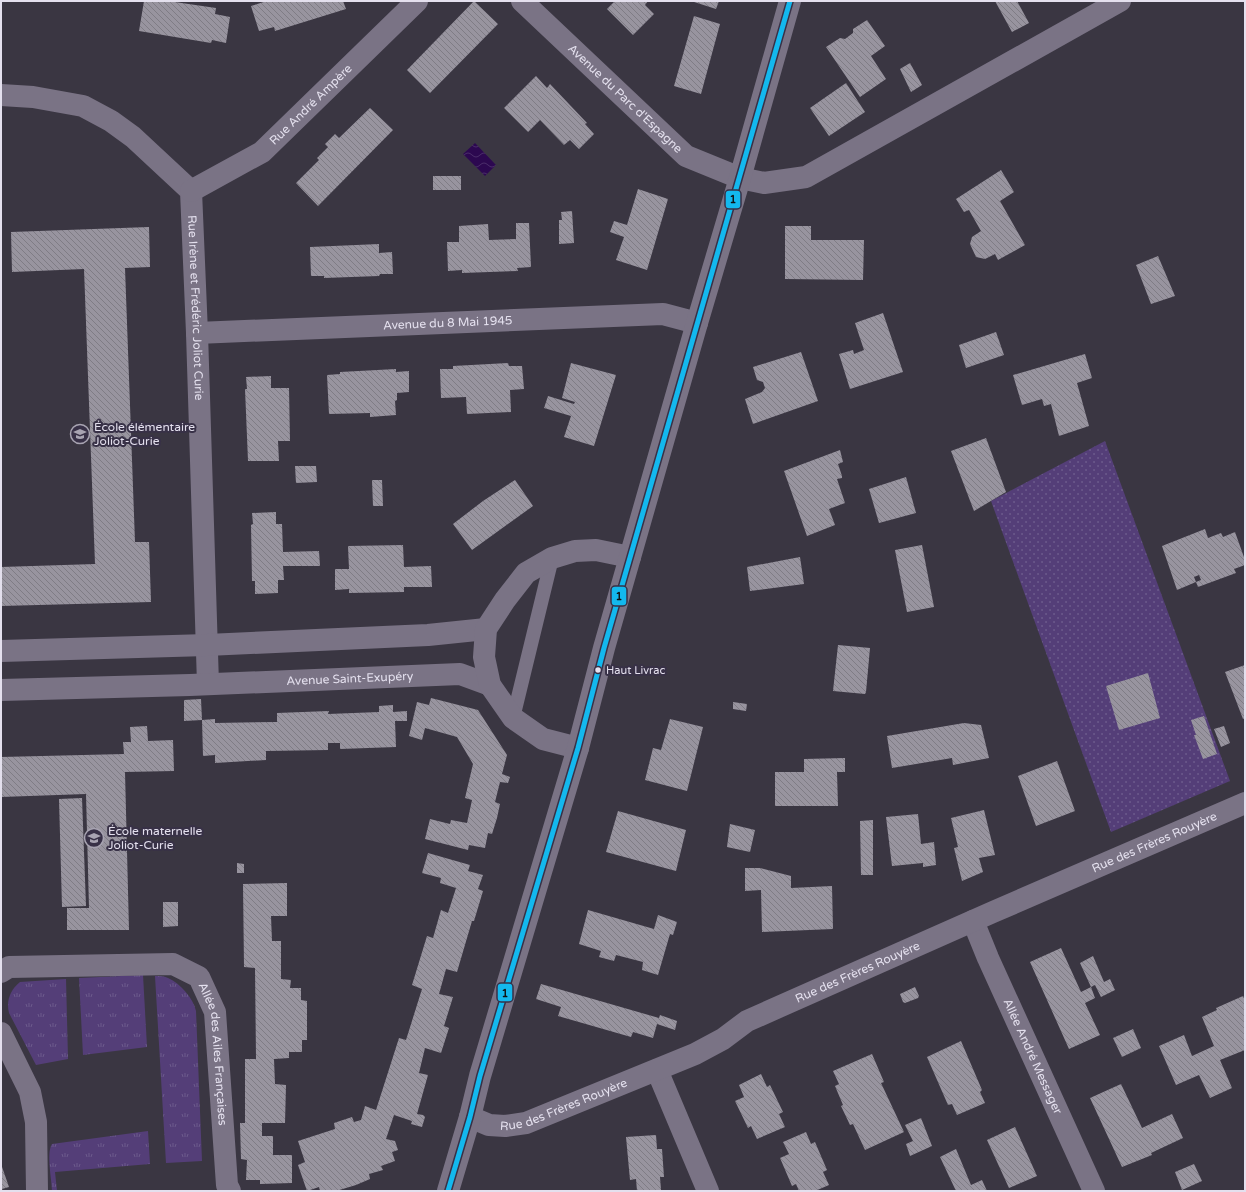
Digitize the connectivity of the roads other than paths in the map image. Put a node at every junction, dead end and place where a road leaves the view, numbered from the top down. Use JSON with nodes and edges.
{"nodes":[{"id":1,"x":417,"y":1,"type":"edge"},
{"id":2,"x":522,"y":1,"type":"edge"},
{"id":3,"x":790,"y":1,"type":"edge"},
{"id":4,"x":1120,"y":1,"type":"edge"},
{"id":5,"x":1,"y":95,"type":"edge"},
{"id":6,"x":740,"y":178,"type":"junction"},
{"id":7,"x":191,"y":191,"type":"junction"},
{"id":8,"x":697,"y":323,"type":"junction"},
{"id":9,"x":197,"y":333,"type":"junction"},
{"id":10,"x":630,"y":557,"type":"junction"},
{"id":11,"x":552,"y":558,"type":"junction"},
{"id":12,"x":486,"y":629,"type":"junction"},
{"id":13,"x":207,"y":644,"type":"junction"},
{"id":14,"x":1,"y":651,"type":"edge"},
{"id":15,"x":208,"y":684,"type":"junction"},
{"id":16,"x":490,"y":685,"type":"junction"},
{"id":17,"x":1,"y":690,"type":"edge"},
{"id":18,"x":513,"y":718,"type":"junction"},
{"id":19,"x":578,"y":748,"type":"junction"},
{"id":20,"x":1245,"y":803,"type":"edge"},
{"id":21,"x":973,"y":921,"type":"junction"},
{"id":22,"x":1,"y":972,"type":"edge"},
{"id":23,"x":1,"y":1033,"type":"edge"},
{"id":24,"x":657,"y":1070,"type":"junction"},
{"id":25,"x":470,"y":1116,"type":"junction"},
{"id":26,"x":37,"y":1191,"type":"edge"},
{"id":27,"x":230,"y":1191,"type":"edge"},
{"id":28,"x":448,"y":1191,"type":"edge"},
{"id":29,"x":708,"y":1191,"type":"edge"},
{"id":30,"x":1094,"y":1191,"type":"edge"}],
"edges":[{"from":1,"to":7,"type":"street","name":"Rue André Ampère"},
{"from":2,"to":6,"type":"street","name":"Avenue du Parc d'Espagne"},
{"from":3,"to":6,"type":"street"},
{"from":4,"to":6,"type":"street","name":"Avenue du Parc d'Espagne"},
{"from":5,"to":7,"type":"street"},
{"from":6,"to":8,"type":"street"},
{"from":7,"to":9,"type":"street","name":"Rue Irène et Frédéric Joliot Curie"},
{"from":8,"to":9,"type":"street","name":"Avenue du 8 Mai 1945"},
{"from":8,"to":10,"type":"street"},
{"from":9,"to":13,"type":"street","name":"Rue Irène et Frédéric Joliot Curie"},
{"from":10,"to":11,"type":"street"},
{"from":10,"to":19,"type":"street"},
{"from":11,"to":12,"type":"street"},
{"from":11,"to":18,"type":"lane"},
{"from":12,"to":13,"type":"street"},
{"from":12,"to":16,"type":"street"},
{"from":13,"to":14,"type":"street"},
{"from":13,"to":15,"type":"street"},
{"from":15,"to":16,"type":"street","name":"Avenue Saint-Exupéry"},
{"from":15,"to":17,"type":"street","name":"Avenue Saint-Exupéry"},
{"from":16,"to":18,"type":"street"},
{"from":18,"to":19,"type":"street"},
{"from":19,"to":25,"type":"street"},
{"from":20,"to":21,"type":"street","name":"Rue des Frères Rouyère"},
{"from":21,"to":24,"type":"street","name":"Rue des Frères Rouyère"},
{"from":21,"to":30,"type":"street","name":"Allée André Messager"},
{"from":22,"to":27,"type":"street","name":"Allée des Ailes Françaises"},
{"from":23,"to":26,"type":"street"},
{"from":24,"to":25,"type":"street","name":"Rue des Frères Rouyère"},
{"from":24,"to":29,"type":"street"},
{"from":25,"to":28,"type":"street"}]}
